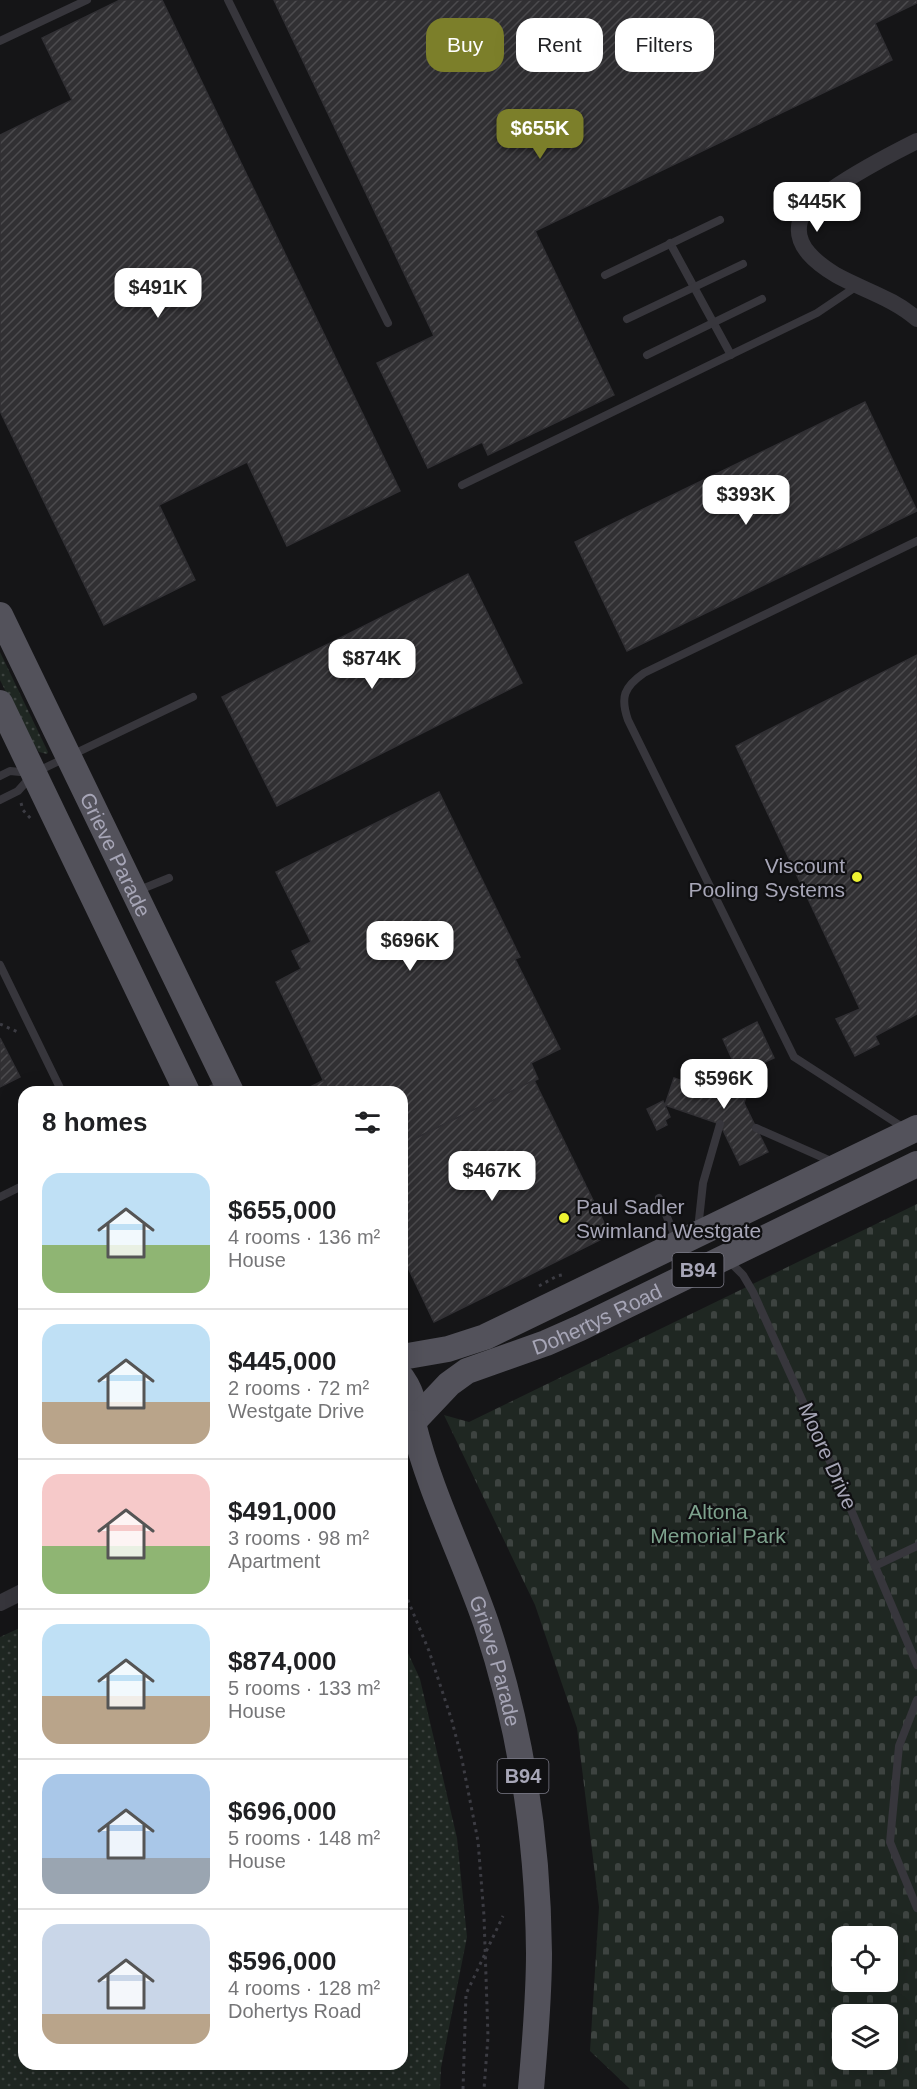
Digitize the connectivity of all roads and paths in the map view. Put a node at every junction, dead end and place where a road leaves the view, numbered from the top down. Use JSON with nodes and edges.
{"nodes":[{"id":1,"x":87,"y":0,"type":"edge"},
{"id":2,"x":228,"y":0,"type":"edge"},
{"id":3,"x":0,"y":42,"type":"edge"},
{"id":4,"x":917,"y":141,"type":"edge"},
{"id":5,"x":720,"y":220,"type":"dead end"},
{"id":6,"x":670,"y":243,"type":"junction"},
{"id":7,"x":743,"y":264,"type":"dead end"},
{"id":8,"x":605,"y":275,"type":"dead end"},
{"id":9,"x":858,"y":286,"type":"junction"},
{"id":10,"x":694,"y":287,"type":"junction"},
{"id":11,"x":762,"y":299,"type":"dead end"},
{"id":12,"x":917,"y":319,"type":"edge"},
{"id":13,"x":627,"y":320,"type":"dead end"},
{"id":14,"x":388,"y":323,"type":"dead end"},
{"id":15,"x":714,"y":323,"type":"junction"},
{"id":16,"x":647,"y":355,"type":"dead end"},
{"id":17,"x":731,"y":355,"type":"junction"},
{"id":18,"x":462,"y":485,"type":"dead end"},
{"id":19,"x":917,"y":541,"type":"edge"},
{"id":20,"x":0,"y":615,"type":"edge"},
{"id":21,"x":192,"y":697,"type":"dead end"},
{"id":22,"x":0,"y":703,"type":"edge"},
{"id":23,"x":68,"y":757,"type":"junction"},
{"id":24,"x":34,"y":773,"type":"junction"},
{"id":25,"x":0,"y":776,"type":"edge"},
{"id":26,"x":0,"y":800,"type":"edge"},
{"id":27,"x":169,"y":878,"type":"dead end"},
{"id":28,"x":134,"y":892,"type":"junction"},
{"id":29,"x":0,"y":965,"type":"edge"},
{"id":30,"x":59,"y":1086,"type":"edge"},
{"id":31,"x":184,"y":1086,"type":"edge"},
{"id":32,"x":220,"y":1086,"type":"edge"},
{"id":33,"x":720,"y":1124,"type":"dead end"},
{"id":34,"x":756,"y":1128,"type":"dead end"},
{"id":35,"x":913,"y":1130,"type":"edge"},
{"id":36,"x":917,"y":1164,"type":"edge"},
{"id":37,"x":841,"y":1165,"type":"junction"},
{"id":38,"x":18,"y":1188,"type":"edge"},
{"id":39,"x":0,"y":1197,"type":"edge"},
{"id":40,"x":659,"y":1198,"type":"dead end"},
{"id":41,"x":688,"y":1240,"type":"junction"},
{"id":42,"x":724,"y":1257,"type":"junction"},
{"id":43,"x":408,"y":1356,"type":"edge"},
{"id":44,"x":408,"y":1390,"type":"edge"},
{"id":45,"x":410,"y":1429,"type":"edge"},
{"id":46,"x":917,"y":1546,"type":"edge"},
{"id":47,"x":875,"y":1566,"type":"junction"},
{"id":48,"x":18,"y":1594,"type":"edge"},
{"id":49,"x":408,"y":1600,"type":"edge"},
{"id":50,"x":0,"y":1603,"type":"edge"},
{"id":51,"x":917,"y":1665,"type":"edge"},
{"id":52,"x":917,"y":1700,"type":"edge"},
{"id":53,"x":917,"y":1908,"type":"edge"},
{"id":54,"x":503,"y":1916,"type":"dead end"},
{"id":55,"x":463,"y":2089,"type":"edge"},
{"id":56,"x":484,"y":2089,"type":"edge"},
{"id":57,"x":531,"y":2089,"type":"edge"}],
"edges":[{"from":1,"to":3,"type":"lane"},
{"from":2,"to":14,"type":"lane"},
{"from":4,"to":9,"type":"street"},
{"from":5,"to":6,"type":"lane"},
{"from":6,"to":8,"type":"lane"},
{"from":6,"to":10,"type":"lane"},
{"from":7,"to":10,"type":"lane"},
{"from":9,"to":12,"type":"street"},
{"from":9,"to":17,"type":"lane"},
{"from":10,"to":13,"type":"lane"},
{"from":10,"to":15,"type":"lane"},
{"from":11,"to":15,"type":"lane"},
{"from":15,"to":16,"type":"lane"},
{"from":15,"to":17,"type":"lane"},
{"from":17,"to":18,"type":"lane"},
{"from":19,"to":35,"type":"lane"},
{"from":20,"to":23,"type":"main road","name":"Grieve Parade"},
{"from":21,"to":23,"type":"lane"},
{"from":22,"to":24,"type":"main road","name":"Grieve Parade"},
{"from":23,"to":24,"type":"lane"},
{"from":23,"to":28,"type":"main road","name":"Grieve Parade"},
{"from":24,"to":25,"type":"lane"},
{"from":24,"to":26,"type":"lane"},
{"from":24,"to":31,"type":"main road","name":"Grieve Parade"},
{"from":27,"to":28,"type":"lane"},
{"from":28,"to":32,"type":"main road","name":"Grieve Parade"},
{"from":29,"to":30,"type":"lane"},
{"from":33,"to":41,"type":"lane"},
{"from":34,"to":37,"type":"lane"},
{"from":35,"to":37,"type":"main road","name":"Dohertys Road","number":"B94"},
{"from":36,"to":42,"type":"main road","name":"Dohertys Road","number":"B94"},
{"from":37,"to":41,"type":"main road","name":"Dohertys Road","number":"B94"},
{"from":38,"to":39,"type":"lane"},
{"from":40,"to":41,"type":"lane"},
{"from":41,"to":43,"type":"main road","name":"Dohertys Road","number":"B94"},
{"from":42,"to":45,"type":"main road","name":"Dohertys Road","number":"B94"},
{"from":42,"to":47,"type":"lane","name":"Moore Drive"},
{"from":44,"to":45,"type":"main road","name":"Grieve Parade"},
{"from":45,"to":57,"type":"main road","name":"Grieve Parade","number":"B94"},
{"from":46,"to":47,"type":"lane"},
{"from":47,"to":51,"type":"lane","name":"Moore Drive"},
{"from":48,"to":50,"type":"street"},
{"from":49,"to":56,"type":"path"},
{"from":52,"to":53,"type":"lane"},
{"from":54,"to":55,"type":"path"}]}
